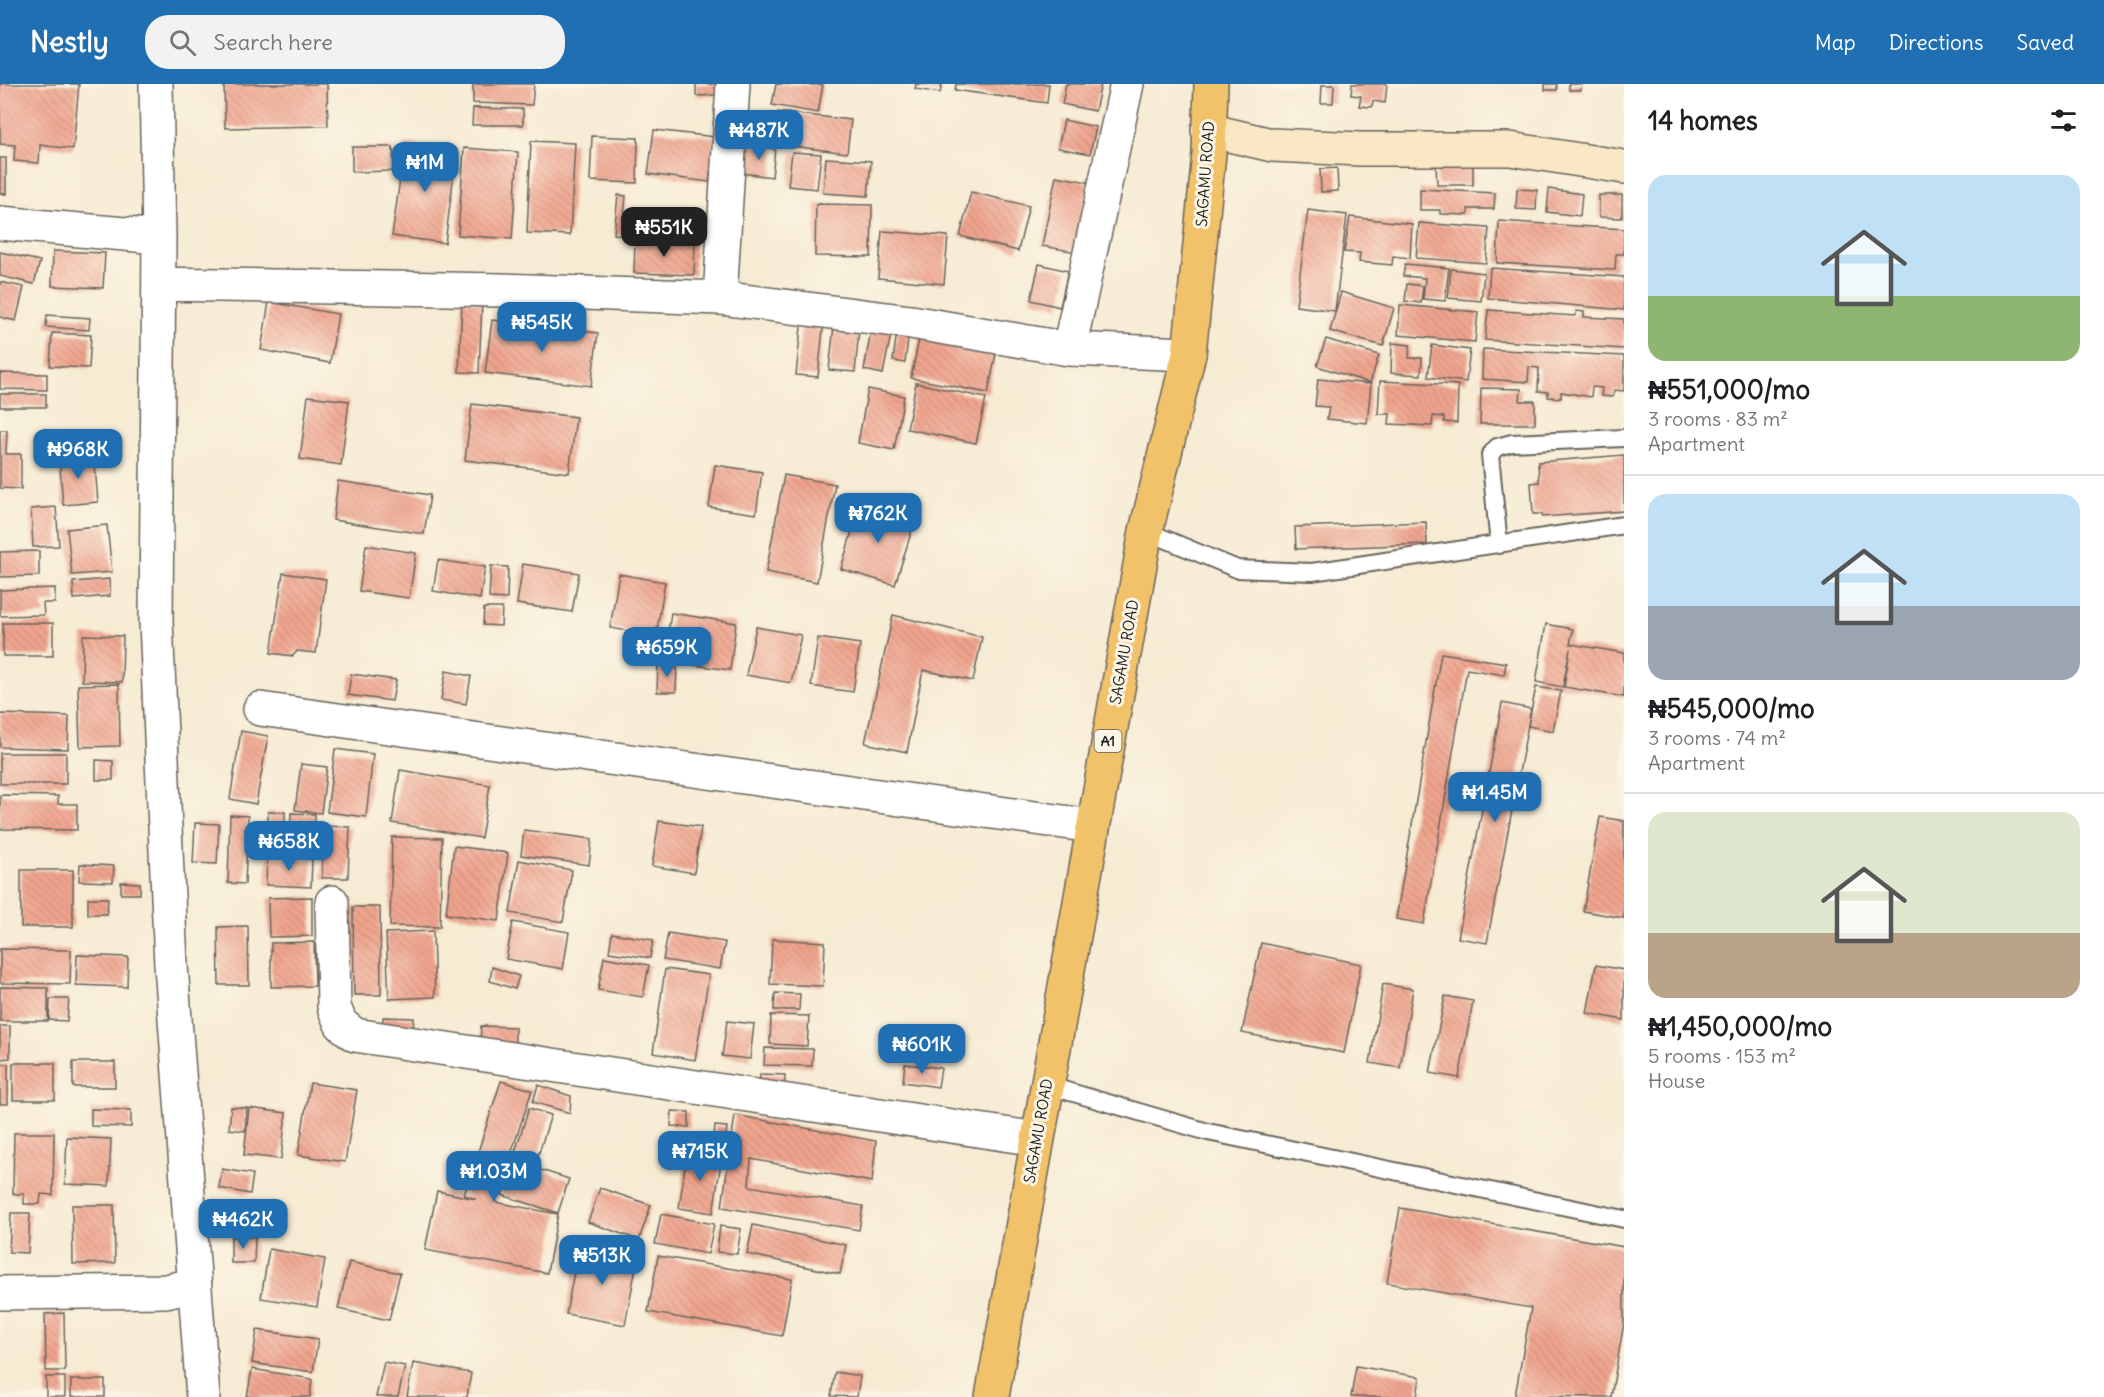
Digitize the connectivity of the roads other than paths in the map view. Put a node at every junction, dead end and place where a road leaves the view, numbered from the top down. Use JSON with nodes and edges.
{"nodes":[{"id":1,"x":156,"y":84,"type":"edge"},
{"id":2,"x":733,"y":84,"type":"edge"},
{"id":3,"x":1127,"y":84,"type":"edge"},
{"id":4,"x":1211,"y":84,"type":"edge"},
{"id":5,"x":1208,"y":130,"type":"junction"},
{"id":6,"x":1624,"y":167,"type":"edge"},
{"id":7,"x":0,"y":223,"type":"edge"},
{"id":8,"x":159,"y":237,"type":"junction"},
{"id":9,"x":159,"y":284,"type":"junction"},
{"id":10,"x":720,"y":298,"type":"junction"},
{"id":11,"x":1069,"y":349,"type":"junction"},
{"id":12,"x":1189,"y":354,"type":"junction"},
{"id":13,"x":1624,"y":438,"type":"edge"},
{"id":14,"x":1624,"y":525,"type":"edge"},
{"id":15,"x":1146,"y":531,"type":"junction"},
{"id":16,"x":1499,"y":545,"type":"junction"},
{"id":17,"x":260,"y":709,"type":"dead end"},
{"id":18,"x":1092,"y":826,"type":"junction"},
{"id":19,"x":332,"y":902,"type":"dead end"},
{"id":20,"x":1046,"y":1085,"type":"junction"},
{"id":21,"x":1037,"y":1139,"type":"junction"},
{"id":22,"x":1624,"y":1219,"type":"edge"},
{"id":23,"x":193,"y":1285,"type":"junction"},
{"id":24,"x":0,"y":1293,"type":"edge"},
{"id":25,"x":202,"y":1397,"type":"edge"},
{"id":26,"x":992,"y":1397,"type":"edge"}],
"edges":[{"from":1,"to":8,"type":"street"},
{"from":2,"to":10,"type":"street"},
{"from":3,"to":11,"type":"street"},
{"from":4,"to":5,"type":"highway","name":"SAGAMU ROAD","number":"A1"},
{"from":5,"to":6,"type":"street"},
{"from":5,"to":12,"type":"highway","name":"SAGAMU ROAD","number":"A1"},
{"from":7,"to":8,"type":"street"},
{"from":8,"to":9,"type":"street"},
{"from":9,"to":10,"type":"street"},
{"from":9,"to":23,"type":"street"},
{"from":10,"to":11,"type":"street"},
{"from":11,"to":12,"type":"street"},
{"from":12,"to":15,"type":"highway","name":"SAGAMU ROAD","number":"A1"},
{"from":13,"to":16,"type":"lane"},
{"from":14,"to":16,"type":"lane"},
{"from":15,"to":16,"type":"lane"},
{"from":15,"to":18,"type":"highway","name":"SAGAMU ROAD","number":"A1"},
{"from":17,"to":18,"type":"street"},
{"from":18,"to":20,"type":"highway","name":"SAGAMU ROAD","number":"A1"},
{"from":19,"to":21,"type":"street"},
{"from":20,"to":21,"type":"highway","name":"SAGAMU ROAD","number":"A1"},
{"from":20,"to":22,"type":"lane"},
{"from":21,"to":26,"type":"highway","name":"SAGAMU ROAD","number":"A1"},
{"from":23,"to":24,"type":"street"},
{"from":23,"to":25,"type":"street"}]}
